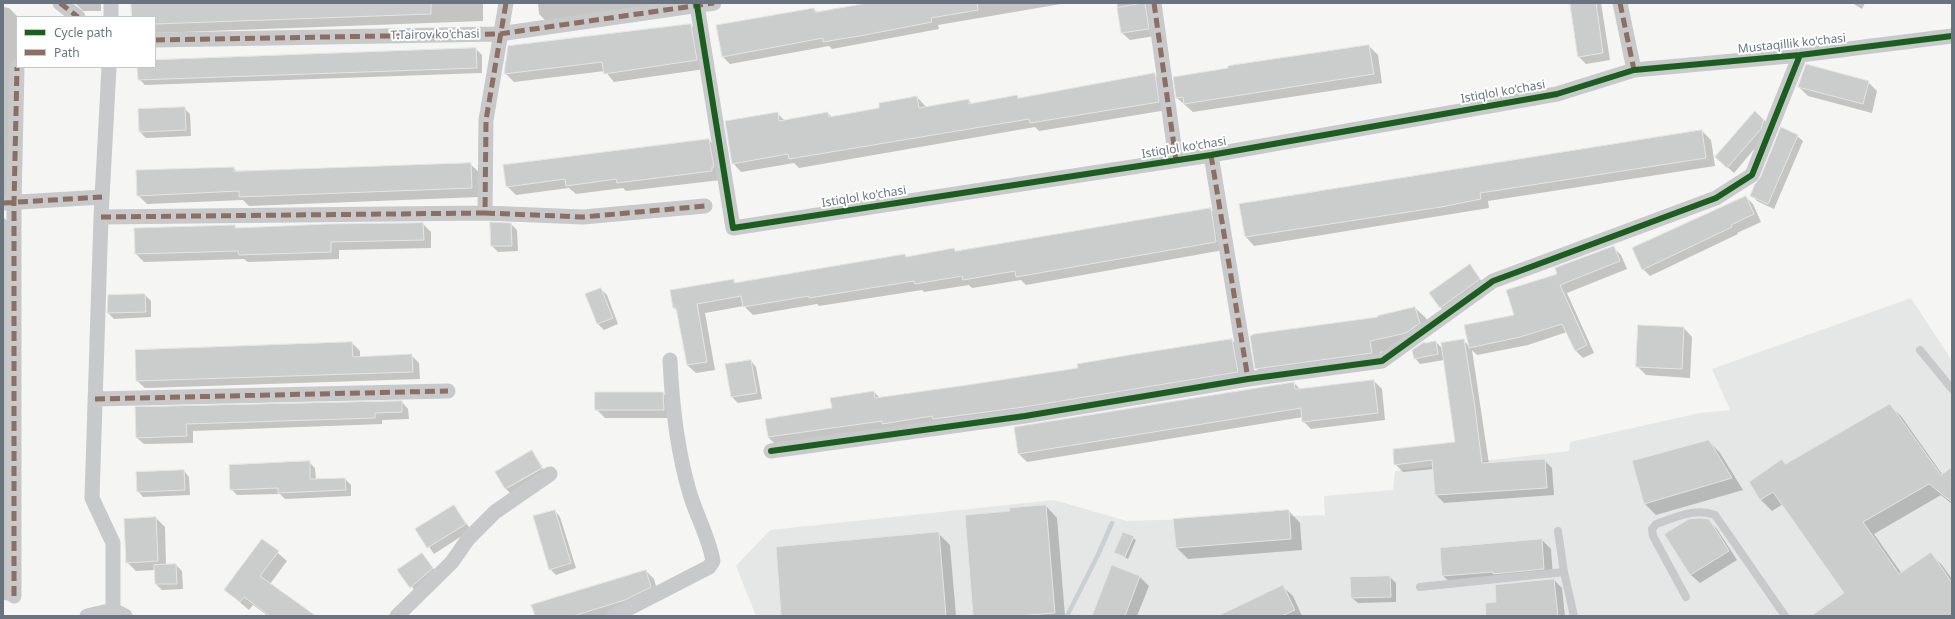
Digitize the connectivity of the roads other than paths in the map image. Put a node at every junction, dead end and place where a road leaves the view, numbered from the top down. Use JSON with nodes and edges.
{"nodes":[{"id":1,"x":60,"y":3,"type":"edge"},
{"id":2,"x":111,"y":3,"type":"edge"},
{"id":3,"x":506,"y":3,"type":"edge"},
{"id":4,"x":714,"y":3,"type":"edge"},
{"id":5,"x":1154,"y":3,"type":"edge"},
{"id":6,"x":1620,"y":3,"type":"edge"},
{"id":7,"x":697,"y":5,"type":"junction"},
{"id":8,"x":77,"y":16,"type":"edge"},
{"id":9,"x":111,"y":16,"type":"edge"},
{"id":10,"x":499,"y":34,"type":"junction"},
{"id":11,"x":1952,"y":36,"type":"edge"},
{"id":12,"x":156,"y":40,"type":"edge"},
{"id":13,"x":1800,"y":55,"type":"junction"},
{"id":14,"x":17,"y":68,"type":"edge"},
{"id":15,"x":109,"y":68,"type":"edge"},
{"id":16,"x":1634,"y":70,"type":"junction"},
{"id":17,"x":1211,"y":155,"type":"junction"},
{"id":18,"x":1176,"y":160,"type":"junction"},
{"id":19,"x":102,"y":197,"type":"junction"},
{"id":20,"x":9,"y":203,"type":"edge"},
{"id":21,"x":705,"y":206,"type":"dead end"},
{"id":22,"x":485,"y":213,"type":"junction"},
{"id":23,"x":101,"y":217,"type":"junction"},
{"id":24,"x":1920,"y":350,"type":"dead end"},
{"id":25,"x":670,"y":360,"type":"dead end"},
{"id":26,"x":1248,"y":379,"type":"junction"},
{"id":27,"x":1952,"y":389,"type":"edge"},
{"id":28,"x":448,"y":391,"type":"dead end"},
{"id":29,"x":95,"y":399,"type":"junction"},
{"id":30,"x":771,"y":451,"type":"dead end"},
{"id":31,"x":550,"y":474,"type":"dead end"},
{"id":32,"x":1558,"y":531,"type":"dead end"},
{"id":33,"x":1564,"y":572,"type":"junction"},
{"id":34,"x":1420,"y":587,"type":"dead end"},
{"id":35,"x":14,"y":596,"type":"dead end"},
{"id":36,"x":1686,"y":597,"type":"dead end"},
{"id":37,"x":117,"y":614,"type":"edge"},
{"id":38,"x":87,"y":616,"type":"edge"},
{"id":39,"x":397,"y":616,"type":"edge"},
{"id":40,"x":614,"y":616,"type":"edge"},
{"id":41,"x":1574,"y":616,"type":"edge"},
{"id":42,"x":1785,"y":616,"type":"edge"}],
"edges":[{"from":1,"to":8,"type":"street"},
{"from":2,"to":9,"type":"street"},
{"from":3,"to":10,"type":"street"},
{"from":4,"to":7,"type":"street","name":"T.Tairov ko'chasi"},
{"from":5,"to":18,"type":"street"},
{"from":6,"to":16,"type":"street"},
{"from":7,"to":10,"type":"street","name":"T.Tairov ko'chasi"},
{"from":7,"to":18,"type":"street","name":"Istiqlol ko'chasi"},
{"from":10,"to":12,"type":"street","name":"T.Tairov ko'chasi"},
{"from":10,"to":22,"type":"street"},
{"from":11,"to":13,"type":"street","name":"Mustaqillik ko'chasi"},
{"from":13,"to":16,"type":"street","name":"Mustaqillik ko'chasi"},
{"from":13,"to":26,"type":"street"},
{"from":14,"to":20,"type":"street"},
{"from":15,"to":19,"type":"street"},
{"from":16,"to":17,"type":"street","name":"Istiqlol ko'chasi"},
{"from":17,"to":18,"type":"street","name":"Istiqlol ko'chasi"},
{"from":17,"to":26,"type":"street"},
{"from":19,"to":20,"type":"street"},
{"from":19,"to":23,"type":"street"},
{"from":20,"to":35,"type":"street"},
{"from":21,"to":22,"type":"street"},
{"from":22,"to":23,"type":"street"},
{"from":23,"to":29,"type":"street"},
{"from":24,"to":27,"type":"lane"},
{"from":25,"to":40,"type":"street"},
{"from":26,"to":30,"type":"street"},
{"from":28,"to":29,"type":"street"},
{"from":29,"to":37,"type":"street"},
{"from":31,"to":39,"type":"street"},
{"from":32,"to":33,"type":"lane"},
{"from":33,"to":34,"type":"lane"},
{"from":33,"to":41,"type":"lane"},
{"from":36,"to":42,"type":"lane"},
{"from":37,"to":38,"type":"street"}]}
